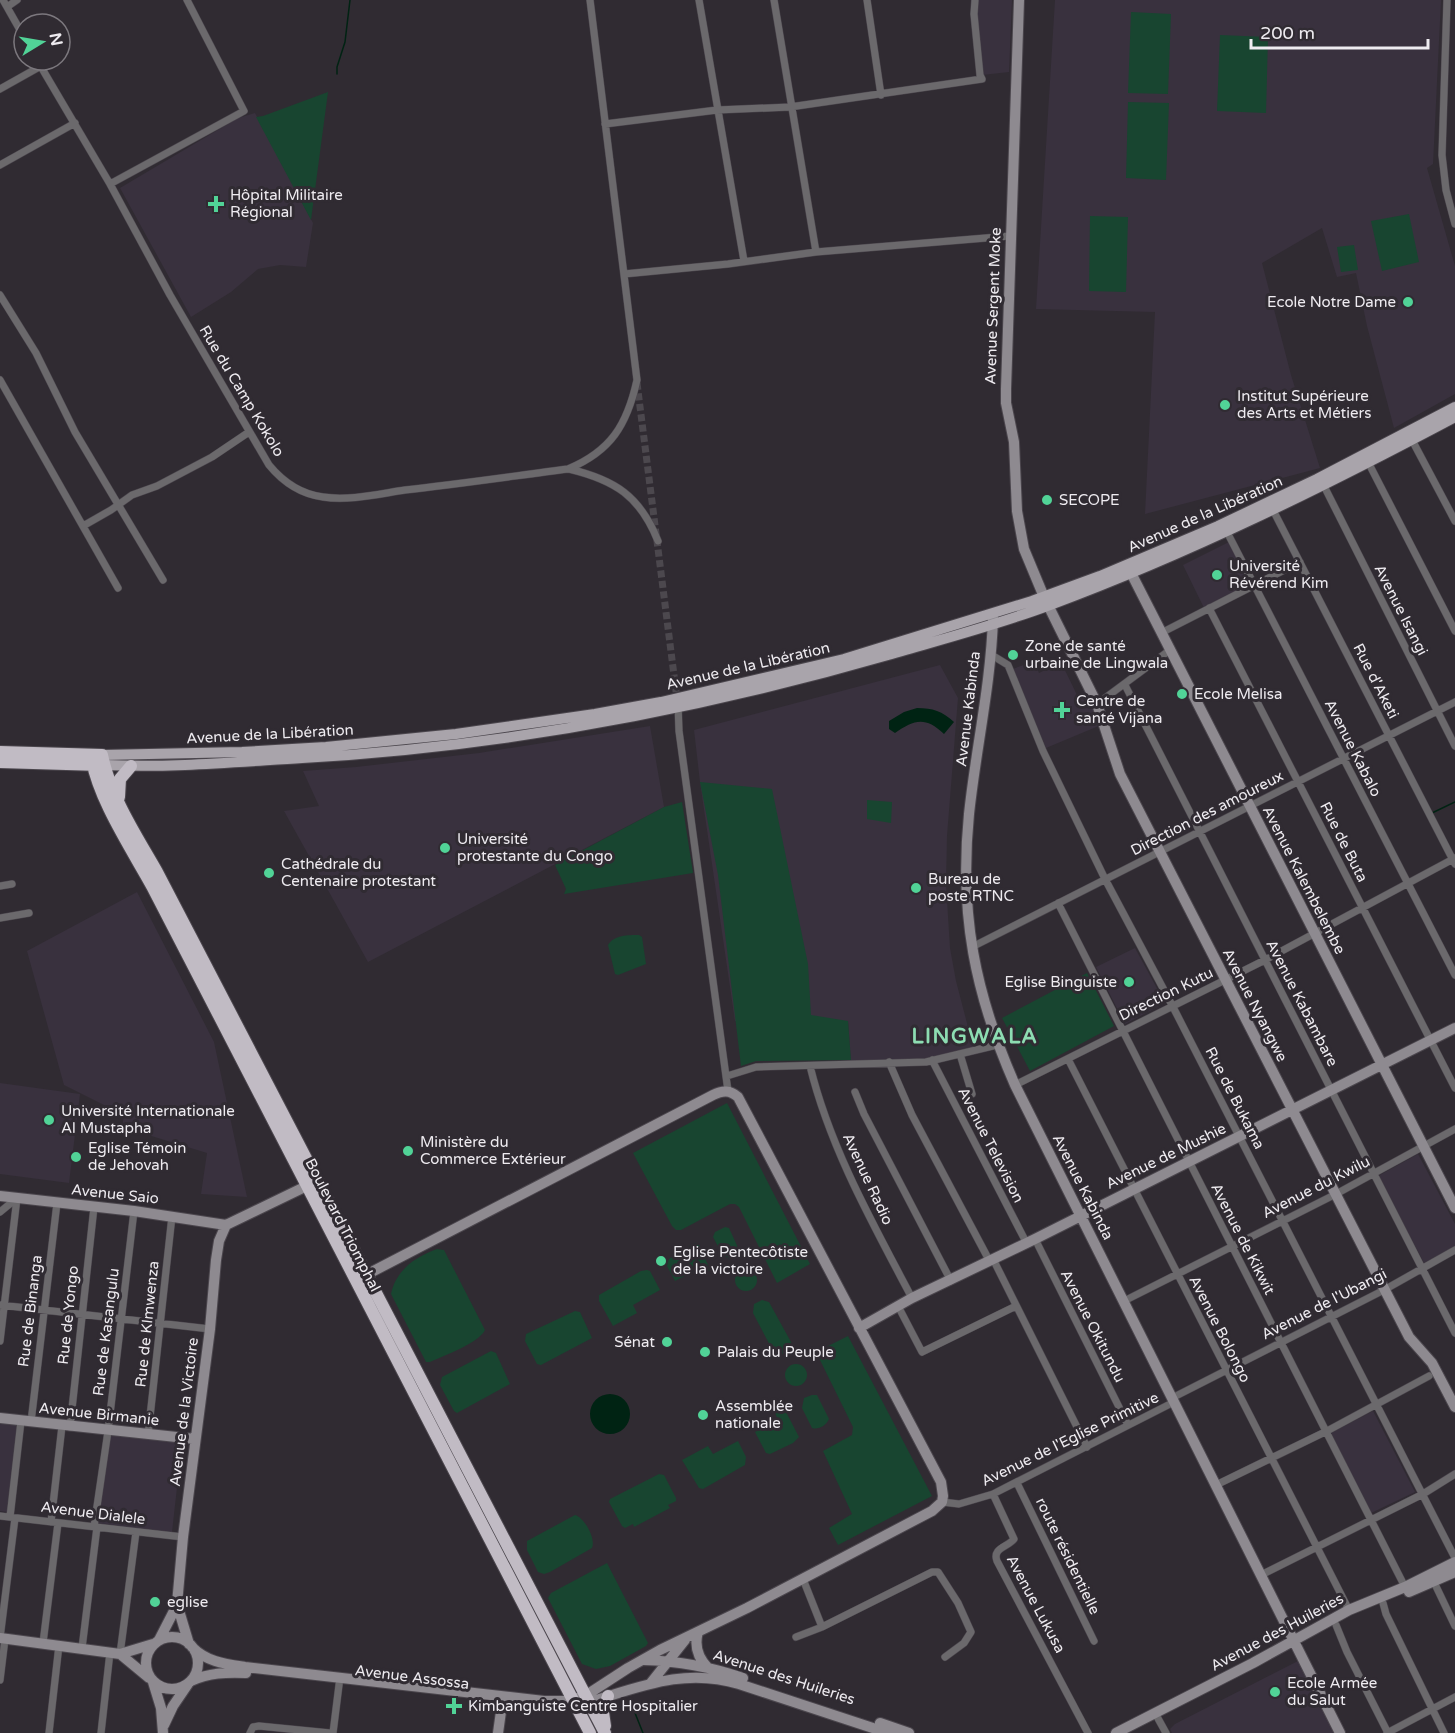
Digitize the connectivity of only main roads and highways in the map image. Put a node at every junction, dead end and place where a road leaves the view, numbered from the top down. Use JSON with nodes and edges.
{"nodes":[{"id":1,"x":1455,"y":407,"type":"edge"},
{"id":2,"x":1455,"y":417,"type":"edge"},
{"id":3,"x":1367,"y":460,"type":"junction"},
{"id":4,"x":1128,"y":569,"type":"junction"},
{"id":5,"x":1046,"y":602,"type":"junction"},
{"id":6,"x":0,"y":752,"type":"edge"},
{"id":7,"x":97,"y":760,"type":"junction"},
{"id":8,"x":0,"y":762,"type":"edge"},
{"id":9,"x":74,"y":765,"type":"junction"},
{"id":10,"x":131,"y":766,"type":"junction"},
{"id":11,"x":104,"y":798,"type":"junction"},
{"id":12,"x":119,"y":805,"type":"junction"},
{"id":13,"x":312,"y":1184,"type":"junction"},
{"id":14,"x":361,"y":1278,"type":"junction"},
{"id":15,"x":609,"y":1696,"type":"road end"},
{"id":16,"x":590,"y":1733,"type":"edge"},
{"id":17,"x":606,"y":1733,"type":"edge"}],
"edges":[{"from":1,"to":3,"type":"main road","name":"Avenue de la Libération"},
{"from":2,"to":3,"type":"main road","name":"Avenue de la Libération"},
{"from":3,"to":4,"type":"main road","name":"Avenue de la Libération"},
{"from":3,"to":4,"type":"main road","name":"Avenue de la Libération"},
{"from":4,"to":5,"type":"main road","name":"Avenue de la Libération"},
{"from":5,"to":7,"type":"main road","name":"Avenue de la Libération"},
{"from":5,"to":10,"type":"main road","name":"Avenue de la Libération"},
{"from":6,"to":7,"type":"highway","name":"Avenue de la Libération"},
{"from":7,"to":9,"type":"highway","name":"Avenue de la Libération"},
{"from":7,"to":10,"type":"main road","name":"Avenue de la Libération"},
{"from":7,"to":11,"type":"highway","name":"Boulevard Triomphal"},
{"from":7,"to":12,"type":"highway","name":"Boulevard Triomphal"},
{"from":8,"to":9,"type":"highway","name":"Avenue de la Libération"},
{"from":9,"to":11,"type":"highway"},
{"from":10,"to":12,"type":"highway"},
{"from":11,"to":13,"type":"highway","name":"Boulevard Triomphal"},
{"from":12,"to":13,"type":"highway","name":"Boulevard Triomphal"},
{"from":13,"to":14,"type":"highway","name":"Boulevard Triomphal"},
{"from":14,"to":16,"type":"highway","name":"Boulevard Triomphal"},
{"from":14,"to":17,"type":"highway","name":"Boulevard Triomphal"},
{"from":15,"to":17,"type":"highway"}]}
